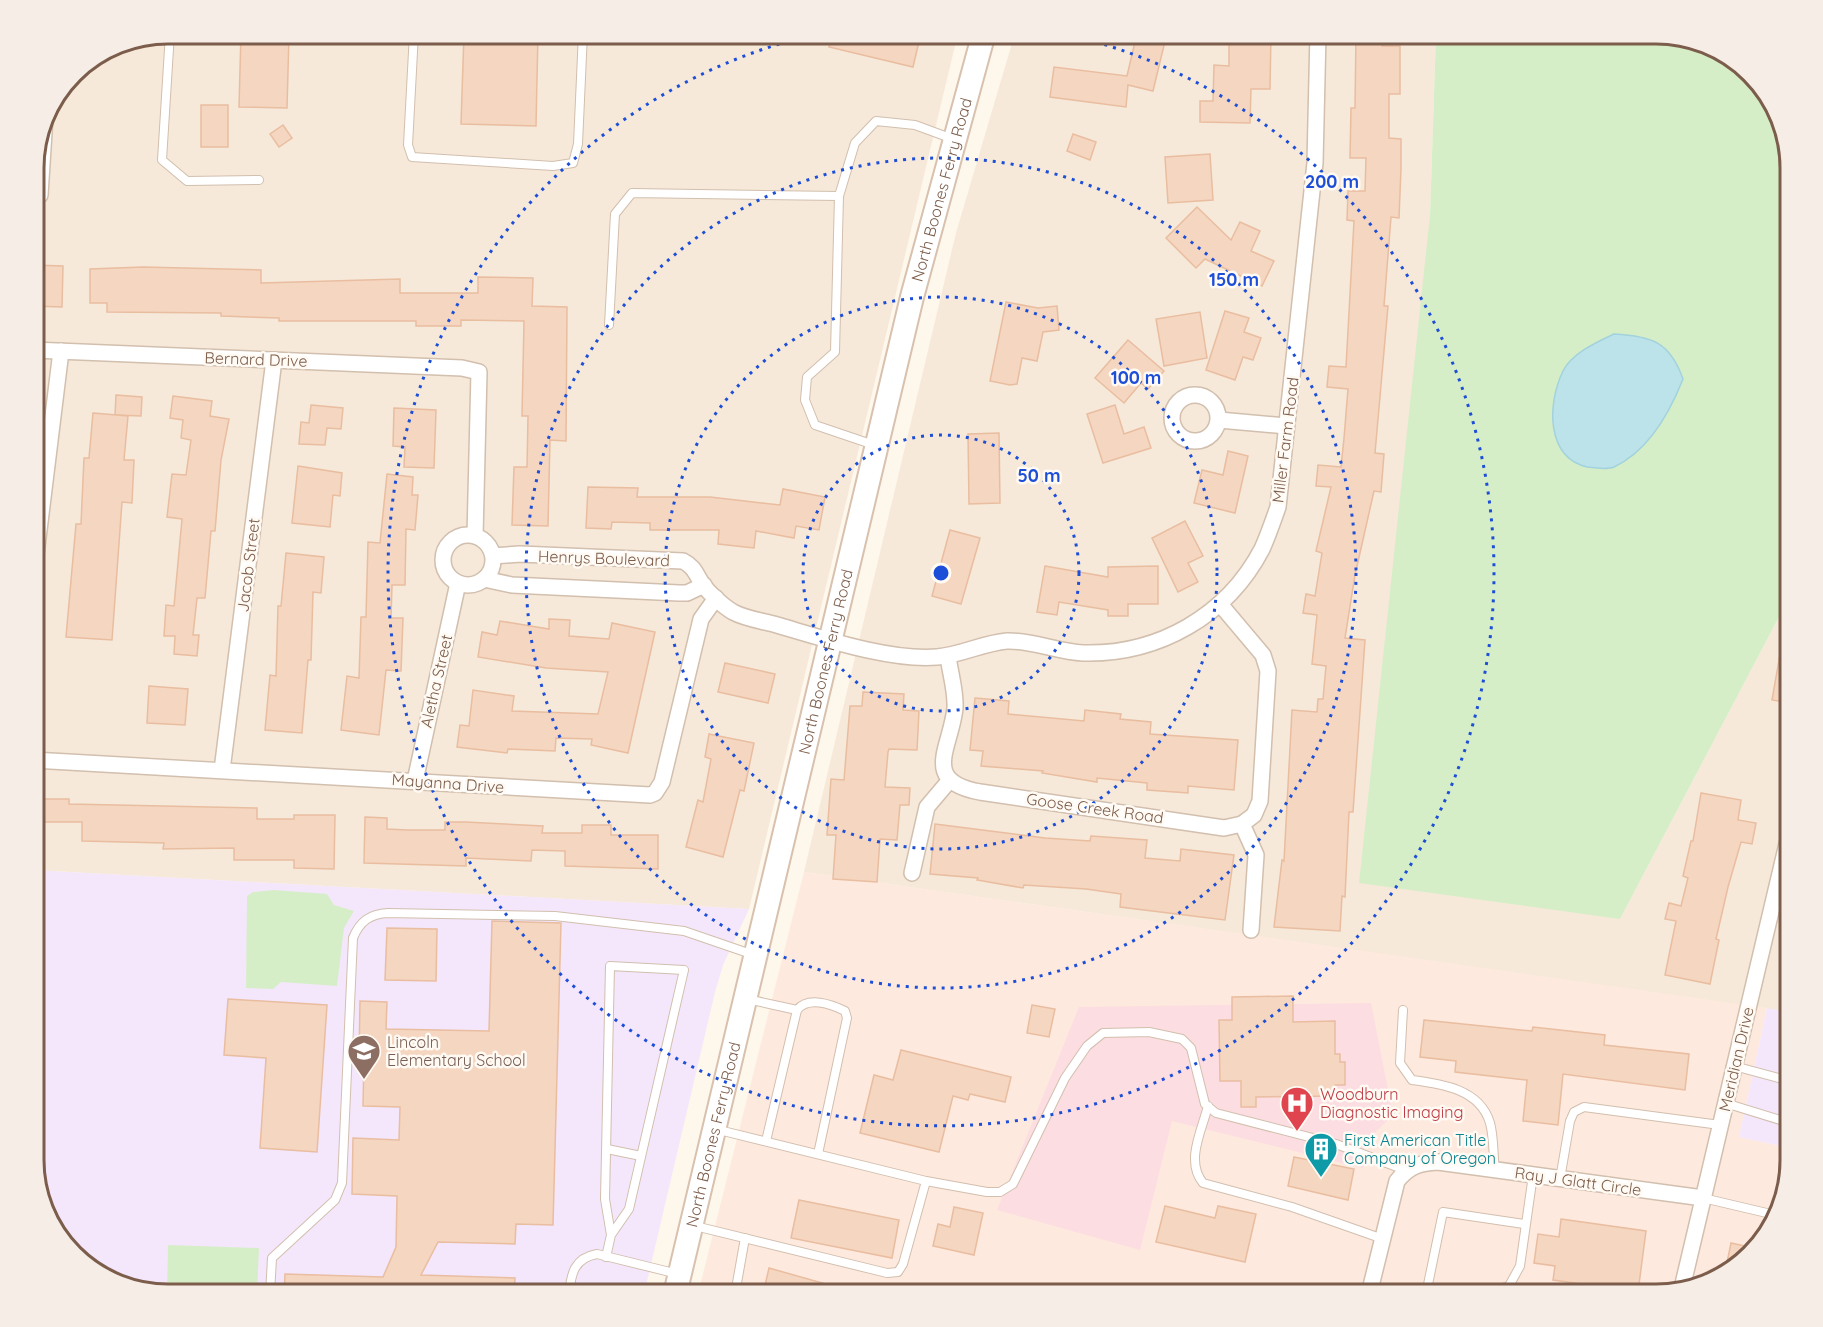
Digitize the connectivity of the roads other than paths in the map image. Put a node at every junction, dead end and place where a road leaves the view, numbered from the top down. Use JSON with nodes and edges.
{"nodes":[{"id":1,"x":169,"y":44,"type":"edge"},
{"id":2,"x":413,"y":44,"type":"edge"},
{"id":3,"x":583,"y":44,"type":"edge"},
{"id":4,"x":981,"y":44,"type":"edge"},
{"id":5,"x":1318,"y":44,"type":"edge"},
{"id":6,"x":955,"y":140,"type":"junction"},
{"id":7,"x":259,"y":180,"type":"dead end"},
{"id":8,"x":839,"y":196,"type":"junction"},
{"id":9,"x":609,"y":325,"type":"dead end"},
{"id":10,"x":44,"y":350,"type":"edge"},
{"id":11,"x":61,"y":351,"type":"junction"},
{"id":12,"x":274,"y":360,"type":"junction"},
{"id":13,"x":1219,"y":420,"type":"dead end"},
{"id":14,"x":1287,"y":426,"type":"junction"},
{"id":15,"x":875,"y":446,"type":"junction"},
{"id":16,"x":44,"y":489,"type":"edge"},
{"id":17,"x":475,"y":536,"type":"junction"},
{"id":18,"x":493,"y":556,"type":"junction"},
{"id":19,"x":484,"y":579,"type":"junction"},
{"id":20,"x":458,"y":583,"type":"junction"},
{"id":21,"x":704,"y":585,"type":"junction"},
{"id":22,"x":716,"y":598,"type":"junction"},
{"id":23,"x":1220,"y":604,"type":"junction"},
{"id":24,"x":830,"y":639,"type":"junction"},
{"id":25,"x":948,"y":656,"type":"junction"},
{"id":26,"x":44,"y":761,"type":"edge"},
{"id":27,"x":222,"y":770,"type":"junction"},
{"id":28,"x":415,"y":780,"type":"junction"},
{"id":29,"x":949,"y":781,"type":"junction"},
{"id":30,"x":1242,"y":824,"type":"junction"},
{"id":31,"x":912,"y":873,"type":"dead end"},
{"id":32,"x":1780,"y":873,"type":"edge"},
{"id":33,"x":1251,"y":930,"type":"dead end"},
{"id":34,"x":755,"y":955,"type":"junction"},
{"id":35,"x":745,"y":999,"type":"junction"},
{"id":36,"x":797,"y":1010,"type":"junction"},
{"id":37,"x":1403,"y":1010,"type":"dead end"},
{"id":38,"x":1736,"y":1061,"type":"junction"},
{"id":39,"x":1780,"y":1077,"type":"edge"},
{"id":40,"x":1725,"y":1103,"type":"junction"},
{"id":41,"x":1208,"y":1106,"type":"junction"},
{"id":42,"x":1780,"y":1120,"type":"edge"},
{"id":43,"x":1720,"y":1125,"type":"junction"},
{"id":44,"x":714,"y":1129,"type":"junction"},
{"id":45,"x":766,"y":1141,"type":"junction"},
{"id":46,"x":607,"y":1149,"type":"junction"},
{"id":47,"x":818,"y":1154,"type":"junction"},
{"id":48,"x":641,"y":1156,"type":"junction"},
{"id":49,"x":1405,"y":1170,"type":"junction"},
{"id":50,"x":1495,"y":1170,"type":"junction"},
{"id":51,"x":1533,"y":1175,"type":"junction"},
{"id":52,"x":1560,"y":1179,"type":"junction"},
{"id":53,"x":926,"y":1181,"type":"junction"},
{"id":54,"x":1702,"y":1198,"type":"junction"},
{"id":55,"x":1767,"y":1214,"type":"edge"},
{"id":56,"x":1524,"y":1224,"type":"junction"},
{"id":57,"x":691,"y":1225,"type":"junction"},
{"id":58,"x":611,"y":1235,"type":"junction"},
{"id":59,"x":745,"y":1238,"type":"junction"},
{"id":60,"x":1383,"y":1239,"type":"junction"},
{"id":61,"x":606,"y":1257,"type":"junction"},
{"id":62,"x":1684,"y":1280,"type":"edge"},
{"id":63,"x":271,"y":1284,"type":"edge"},
{"id":64,"x":570,"y":1284,"type":"edge"},
{"id":65,"x":677,"y":1284,"type":"edge"},
{"id":66,"x":737,"y":1284,"type":"edge"},
{"id":67,"x":1372,"y":1284,"type":"edge"},
{"id":68,"x":1428,"y":1284,"type":"edge"},
{"id":69,"x":1512,"y":1284,"type":"edge"}],
"edges":[{"from":1,"to":7,"type":"lane"},
{"from":2,"to":3,"type":"lane"},
{"from":4,"to":6,"type":"main road","name":"North Boones Ferry Road"},
{"from":5,"to":14,"type":"street","name":"Miller Farm Road"},
{"from":6,"to":8,"type":"lane"},
{"from":6,"to":15,"type":"main road","name":"North Boones Ferry Road"},
{"from":8,"to":9,"type":"lane"},
{"from":8,"to":15,"type":"lane"},
{"from":10,"to":11,"type":"street","name":"Bernard Drive"},
{"from":11,"to":12,"type":"street","name":"Bernard Drive"},
{"from":11,"to":16,"type":"street"},
{"from":12,"to":17,"type":"street","name":"Bernard Drive"},
{"from":12,"to":27,"type":"street","name":"Jacob Street"},
{"from":13,"to":14,"type":"street"},
{"from":14,"to":23,"type":"street","name":"Miller Farm Road"},
{"from":15,"to":24,"type":"main road","name":"North Boones Ferry Road"},
{"from":17,"to":18,"type":"street"},
{"from":17,"to":20,"type":"street"},
{"from":18,"to":19,"type":"street"},
{"from":18,"to":21,"type":"street","name":"Henrys Boulevard"},
{"from":19,"to":20,"type":"street"},
{"from":19,"to":21,"type":"street","name":"Henrys Boulevard"},
{"from":20,"to":28,"type":"street","name":"Aletha Street"},
{"from":21,"to":22,"type":"street","name":"Henrys Boulevard"},
{"from":22,"to":24,"type":"street","name":"Henrys Boulevard"},
{"from":22,"to":28,"type":"street","name":"Mayanna Drive"},
{"from":23,"to":25,"type":"street","name":"Miller Farm Road"},
{"from":23,"to":30,"type":"street"},
{"from":24,"to":25,"type":"street","name":"Miller Farm Road"},
{"from":24,"to":34,"type":"main road","name":"North Boones Ferry Road"},
{"from":25,"to":29,"type":"street"},
{"from":26,"to":27,"type":"street","name":"Mayanna Drive"},
{"from":27,"to":28,"type":"street","name":"Mayanna Drive"},
{"from":29,"to":30,"type":"street","name":"Goose Creek Road"},
{"from":29,"to":31,"type":"street"},
{"from":30,"to":33,"type":"street"},
{"from":32,"to":38,"type":"street","name":"Meridian Drive"},
{"from":34,"to":35,"type":"main road","name":"North Boones Ferry Road"},
{"from":34,"to":63,"type":"lane"},
{"from":35,"to":36,"type":"lane"},
{"from":35,"to":44,"type":"main road","name":"North Boones Ferry Road"},
{"from":36,"to":45,"type":"lane"},
{"from":36,"to":47,"type":"lane"},
{"from":37,"to":50,"type":"lane"},
{"from":38,"to":39,"type":"lane"},
{"from":38,"to":40,"type":"street","name":"Meridian Drive"},
{"from":40,"to":42,"type":"lane"},
{"from":40,"to":43,"type":"street","name":"Meridian Drive"},
{"from":41,"to":49,"type":"lane"},
{"from":41,"to":53,"type":"lane"},
{"from":41,"to":60,"type":"lane"},
{"from":43,"to":52,"type":"lane"},
{"from":43,"to":54,"type":"street","name":"Meridian Drive"},
{"from":44,"to":45,"type":"lane"},
{"from":44,"to":57,"type":"main road","name":"North Boones Ferry Road"},
{"from":45,"to":47,"type":"lane"},
{"from":46,"to":48,"type":"lane"},
{"from":46,"to":48,"type":"lane"},
{"from":46,"to":58,"type":"lane"},
{"from":47,"to":53,"type":"lane"},
{"from":48,"to":58,"type":"lane"},
{"from":49,"to":50,"type":"street","name":"Ray J Glatt Circle"},
{"from":49,"to":60,"type":"street"},
{"from":50,"to":51,"type":"street","name":"Ray J Glatt Circle"},
{"from":51,"to":52,"type":"street","name":"Ray J Glatt Circle"},
{"from":51,"to":56,"type":"lane"},
{"from":52,"to":54,"type":"street","name":"Ray J Glatt Circle"},
{"from":53,"to":59,"type":"lane"},
{"from":54,"to":55,"type":"lane"},
{"from":54,"to":62,"type":"street","name":"Meridian Drive"},
{"from":56,"to":68,"type":"lane"},
{"from":56,"to":69,"type":"lane"},
{"from":57,"to":59,"type":"lane"},
{"from":57,"to":65,"type":"main road","name":"North Boones Ferry Road"},
{"from":58,"to":61,"type":"lane"},
{"from":59,"to":66,"type":"lane"},
{"from":60,"to":67,"type":"street"},
{"from":61,"to":64,"type":"lane"},
{"from":61,"to":65,"type":"lane"}]}
